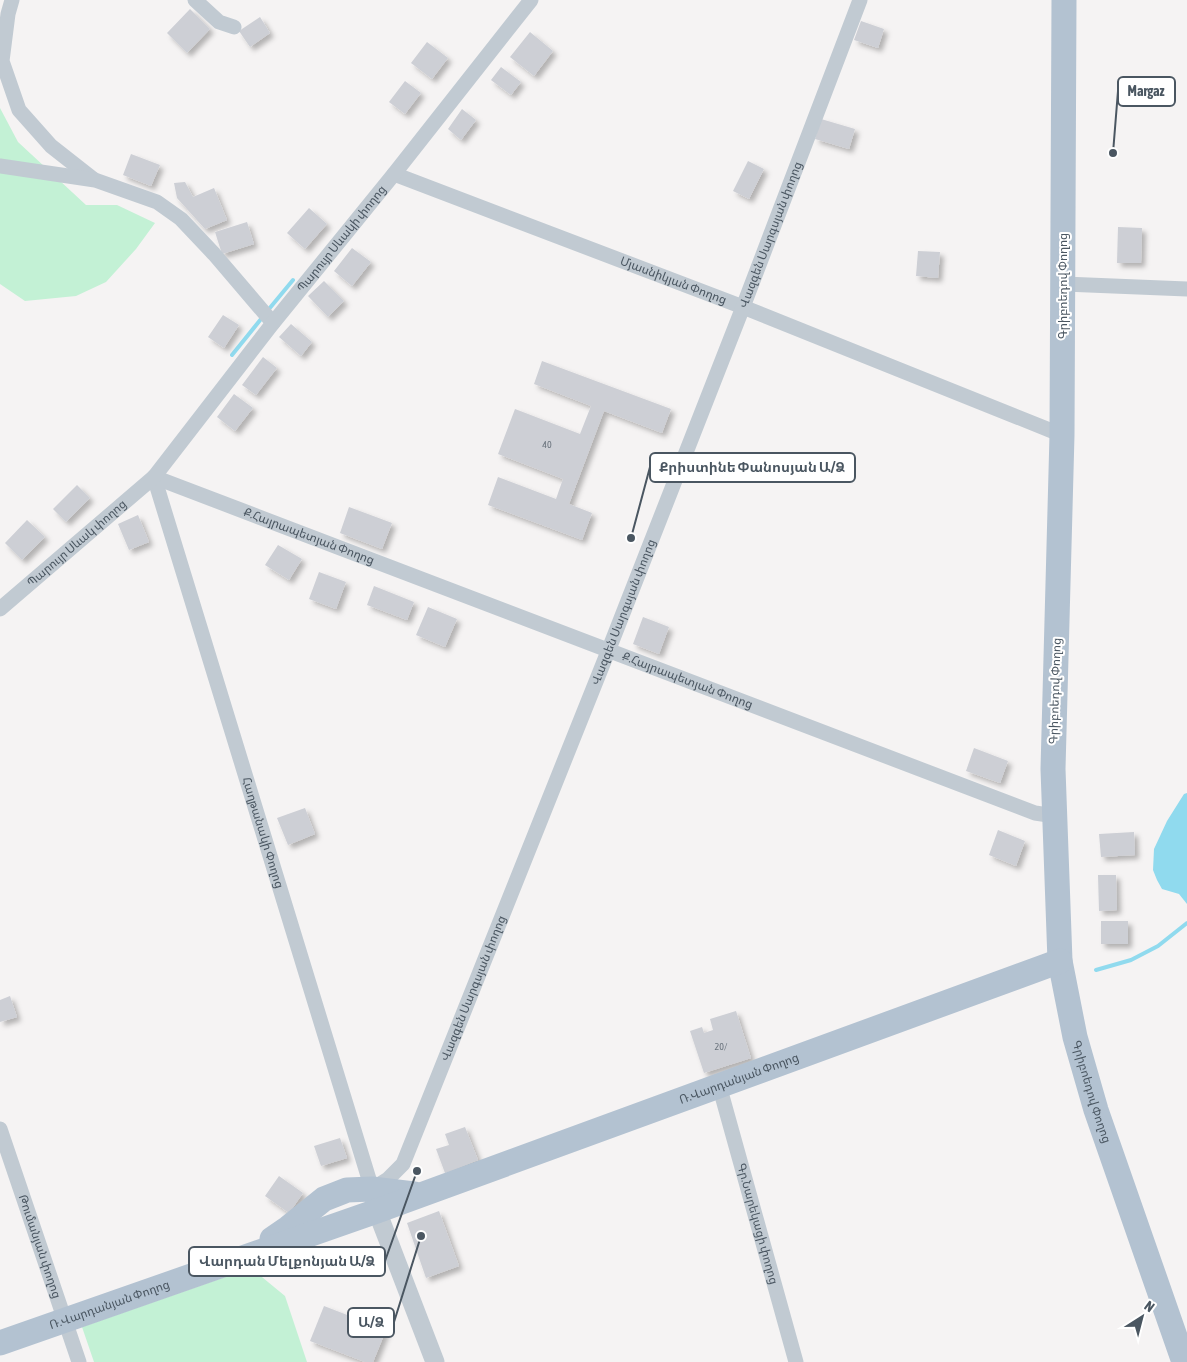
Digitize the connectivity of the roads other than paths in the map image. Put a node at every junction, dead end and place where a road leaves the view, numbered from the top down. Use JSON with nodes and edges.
{"nodes":[{"id":1,"x":12,"y":0,"type":"edge"},
{"id":2,"x":194,"y":0,"type":"edge"},
{"id":3,"x":531,"y":0,"type":"edge"},
{"id":4,"x":860,"y":0,"type":"edge"},
{"id":5,"x":1064,"y":0,"type":"edge"},
{"id":6,"x":234,"y":27,"type":"dead end"},
{"id":7,"x":0,"y":166,"type":"edge"},
{"id":8,"x":394,"y":174,"type":"junction"},
{"id":9,"x":95,"y":180,"type":"junction"},
{"id":10,"x":1064,"y":284,"type":"junction"},
{"id":11,"x":1187,"y":289,"type":"edge"},
{"id":12,"x":743,"y":308,"type":"junction"},
{"id":13,"x":273,"y":323,"type":"junction"},
{"id":14,"x":1062,"y":435,"type":"junction"},
{"id":15,"x":154,"y":477,"type":"junction"},
{"id":16,"x":0,"y":609,"type":"edge"},
{"id":17,"x":609,"y":650,"type":"junction"},
{"id":18,"x":1055,"y":816,"type":"junction"},
{"id":19,"x":1060,"y":961,"type":"junction"},
{"id":20,"x":719,"y":1085,"type":"junction"},
{"id":21,"x":0,"y":1129,"type":"edge"},
{"id":22,"x":374,"y":1200,"type":"junction"},
{"id":23,"x":64,"y":1320,"type":"junction"},
{"id":24,"x":0,"y":1343,"type":"edge"},
{"id":25,"x":79,"y":1362,"type":"edge"},
{"id":26,"x":435,"y":1362,"type":"edge"},
{"id":27,"x":796,"y":1362,"type":"edge"},
{"id":28,"x":1184,"y":1362,"type":"edge"}],
"edges":[{"from":1,"to":9,"type":"street"},
{"from":2,"to":6,"type":"street"},
{"from":3,"to":8,"type":"street","name":"Պարույր Սևակի փողոց"},
{"from":4,"to":12,"type":"street","name":"Վազգեն Սարգսյան փողոց"},
{"from":5,"to":10,"type":"main road","name":"Գրիբոեդով Փողոց"},
{"from":7,"to":9,"type":"street"},
{"from":8,"to":12,"type":"street","name":"Մյասնիկյան Փողոց"},
{"from":8,"to":13,"type":"street","name":"Պարույր Սևակի փողոց"},
{"from":9,"to":13,"type":"street"},
{"from":10,"to":11,"type":"street"},
{"from":10,"to":14,"type":"main road","name":"Գրիբոեդով Փողոց"},
{"from":12,"to":14,"type":"street","name":"Մյասնիկյան Փողոց"},
{"from":12,"to":17,"type":"street","name":"Վազգեն Սարգսյան փողոց"},
{"from":13,"to":15,"type":"street","name":"Պարույր Սևակի փողոց"},
{"from":14,"to":18,"type":"main road","name":"Գրիբոեդով Փողոց"},
{"from":15,"to":16,"type":"street","name":"Պարույր Սևակ փողոց"},
{"from":15,"to":17,"type":"street","name":"Ք.Հայրապետյան Փողոց"},
{"from":15,"to":22,"type":"street","name":"Հաղթանակի Փողոց"},
{"from":17,"to":18,"type":"street","name":"Ք.Հայրապետյան Փողոց"},
{"from":17,"to":22,"type":"street","name":"Վազգեն Սարգսյան փողոց"},
{"from":18,"to":19,"type":"main road","name":"Գրիբոեդով Փողոց"},
{"from":19,"to":20,"type":"main road","name":"Ռ.Վարդանյան Փողոց"},
{"from":19,"to":28,"type":"main road","name":"Գրիբոեդով Փողոց"},
{"from":20,"to":22,"type":"main road","name":"Ռ.Վարդանյան Փողոց"},
{"from":20,"to":27,"type":"street","name":"Գր.Նարեկացի փողոց"},
{"from":21,"to":23,"type":"street","name":"Թումանյան փողոց"},
{"from":22,"to":23,"type":"main road","name":"Ռ.Վարդանյան Փողոց"},
{"from":22,"to":26,"type":"street","name":"Հաղթանակի Փողոց"},
{"from":23,"to":24,"type":"main road","name":"Ռ.Վարդանյան Փողոց"},
{"from":23,"to":25,"type":"street","name":"Թումանյան փողոց"}]}
